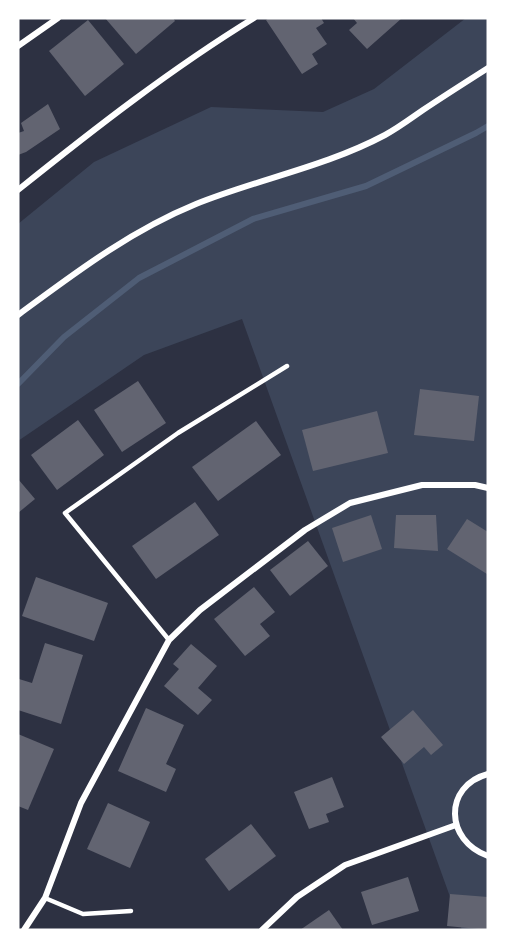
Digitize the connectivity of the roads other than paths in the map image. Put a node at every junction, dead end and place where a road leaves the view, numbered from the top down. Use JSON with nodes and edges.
{"nodes":[{"id":1,"x":58,"y":18,"type":"edge"},
{"id":2,"x":254,"y":18,"type":"edge"},
{"id":3,"x":18,"y":46,"type":"edge"},
{"id":4,"x":488,"y":68,"type":"edge"},
{"id":5,"x":18,"y":190,"type":"edge"},
{"id":6,"x":18,"y":315,"type":"edge"},
{"id":7,"x":287,"y":366,"type":"dead end"},
{"id":8,"x":488,"y":488,"type":"edge"},
{"id":9,"x":169,"y":640,"type":"junction"},
{"id":10,"x":488,"y":774,"type":"edge"},
{"id":11,"x":456,"y":825,"type":"junction"},
{"id":12,"x":488,"y":856,"type":"edge"},
{"id":13,"x":45,"y":898,"type":"junction"},
{"id":14,"x":131,"y":911,"type":"dead end"},
{"id":15,"x":24,"y":930,"type":"edge"},
{"id":16,"x":262,"y":930,"type":"edge"}],
"edges":[{"from":1,"to":3,"type":"street"},
{"from":2,"to":5,"type":"street"},
{"from":4,"to":6,"type":"street"},
{"from":7,"to":9,"type":"lane"},
{"from":8,"to":9,"type":"street"},
{"from":9,"to":13,"type":"street"},
{"from":10,"to":11,"type":"street"},
{"from":11,"to":12,"type":"street"},
{"from":11,"to":16,"type":"street"},
{"from":13,"to":14,"type":"lane"},
{"from":13,"to":15,"type":"street"}]}
